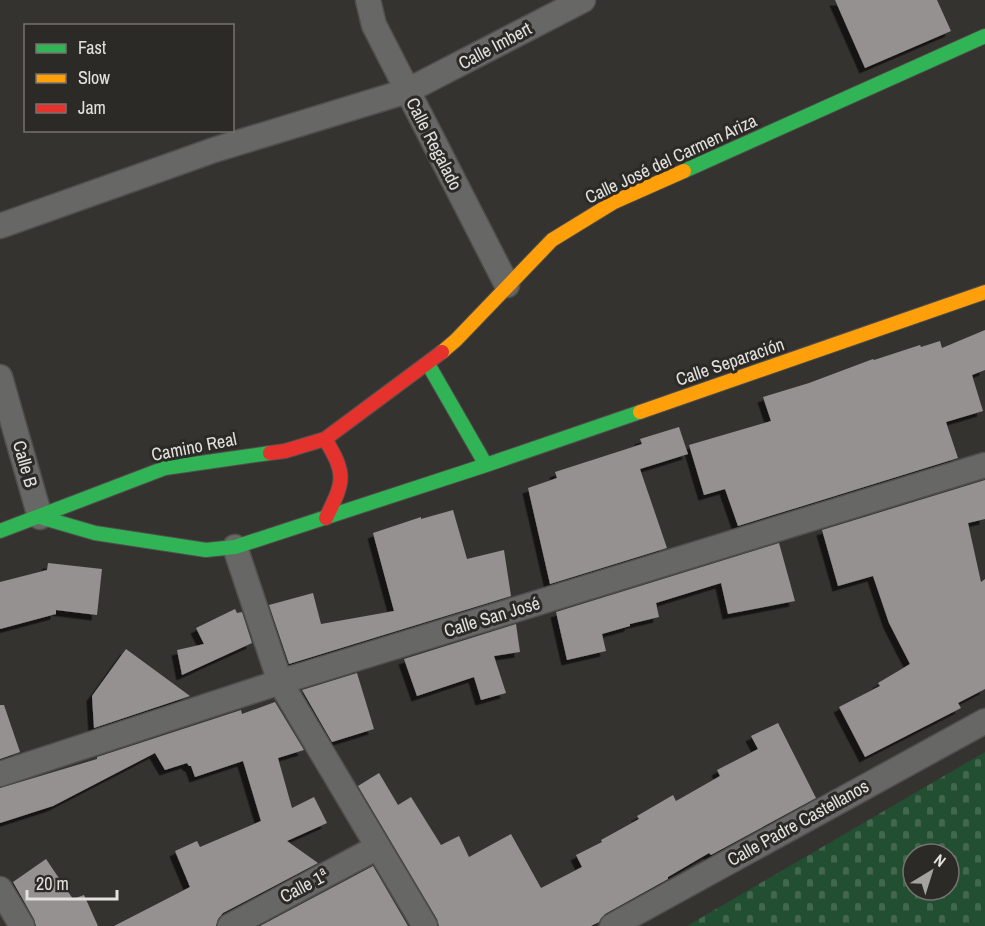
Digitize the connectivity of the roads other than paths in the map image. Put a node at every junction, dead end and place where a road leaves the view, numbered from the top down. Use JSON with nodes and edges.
{"nodes":[{"id":1,"x":368,"y":0,"type":"edge"},
{"id":2,"x":583,"y":0,"type":"edge"},
{"id":3,"x":985,"y":36,"type":"edge"},
{"id":4,"x":407,"y":92,"type":"junction"},
{"id":5,"x":0,"y":226,"type":"edge"},
{"id":6,"x":507,"y":285,"type":"junction"},
{"id":7,"x":985,"y":292,"type":"edge"},
{"id":8,"x":428,"y":364,"type":"junction"},
{"id":9,"x":0,"y":377,"type":"edge"},
{"id":10,"x":325,"y":439,"type":"junction"},
{"id":11,"x":486,"y":465,"type":"junction"},
{"id":12,"x":985,"y":465,"type":"edge"},
{"id":13,"x":40,"y":517,"type":"junction"},
{"id":14,"x":326,"y":518,"type":"junction"},
{"id":15,"x":0,"y":531,"type":"edge"},
{"id":16,"x":235,"y":547,"type":"junction"},
{"id":17,"x":280,"y":682,"type":"junction"},
{"id":18,"x":985,"y":721,"type":"edge"},
{"id":19,"x":0,"y":774,"type":"edge"},
{"id":20,"x":378,"y":847,"type":"junction"},
{"id":21,"x":0,"y":889,"type":"edge"},
{"id":22,"x":22,"y":926,"type":"edge"},
{"id":23,"x":230,"y":926,"type":"edge"},
{"id":24,"x":425,"y":926,"type":"edge"},
{"id":25,"x":612,"y":926,"type":"edge"}],
"edges":[{"from":1,"to":4,"type":"street","name":"Calle Regalado"},
{"from":2,"to":4,"type":"street","name":"Calle Imbert"},
{"from":3,"to":6,"type":"street","name":"Calle José del Carmen Ariza"},
{"from":4,"to":5,"type":"street","name":"Calle Imbert"},
{"from":4,"to":6,"type":"street","name":"Calle Regalado"},
{"from":6,"to":8,"type":"street","name":"Calle José del Carmen Ariza"},
{"from":7,"to":11,"type":"street","name":"Calle Separación"},
{"from":8,"to":10,"type":"street","name":"Calle José del Carmen Ariza"},
{"from":8,"to":11,"type":"street"},
{"from":9,"to":13,"type":"street","name":"Calle B"},
{"from":10,"to":13,"type":"street","name":"Camino Real"},
{"from":10,"to":14,"type":"street"},
{"from":11,"to":14,"type":"street","name":"Calle Separación"},
{"from":12,"to":17,"type":"street","name":"Calle San José"},
{"from":13,"to":15,"type":"street","name":"Camino Real"},
{"from":13,"to":16,"type":"street","name":"Calle Separación"},
{"from":14,"to":16,"type":"street","name":"Calle Separación"},
{"from":16,"to":17,"type":"street"},
{"from":17,"to":19,"type":"street","name":"Calle San José"},
{"from":17,"to":20,"type":"street"},
{"from":18,"to":25,"type":"street","name":"Calle Padre Castellanos"},
{"from":20,"to":23,"type":"street","name":"Calle 1ª"},
{"from":20,"to":24,"type":"street"},
{"from":21,"to":22,"type":"street"}]}
